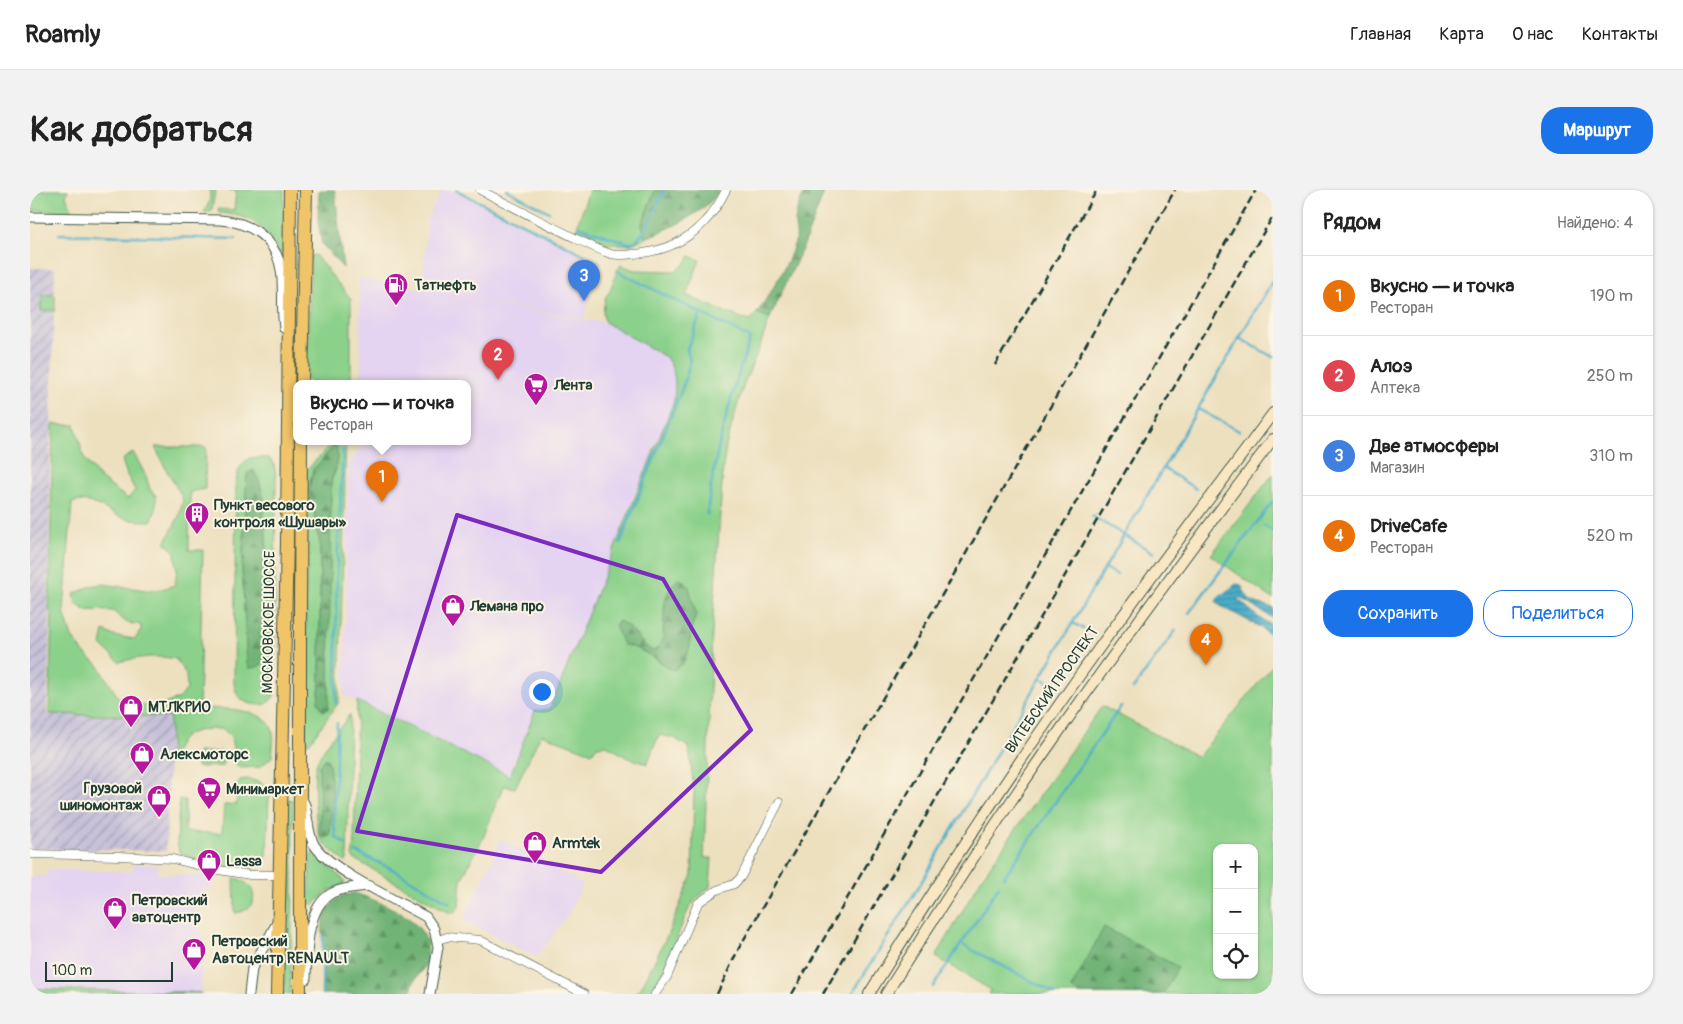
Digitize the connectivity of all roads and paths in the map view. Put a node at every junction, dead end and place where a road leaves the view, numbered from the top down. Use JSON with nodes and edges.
{"nodes":[{"id":1,"x":290,"y":190,"type":"edge"},
{"id":2,"x":306,"y":190,"type":"edge"},
{"id":3,"x":480,"y":190,"type":"edge"},
{"id":4,"x":726,"y":190,"type":"edge"},
{"id":5,"x":30,"y":217,"type":"edge"},
{"id":6,"x":287,"y":353,"type":"junction"},
{"id":7,"x":302,"y":380,"type":"edge"},
{"id":8,"x":1273,"y":413,"type":"edge"},
{"id":9,"x":1273,"y":439,"type":"edge"},
{"id":10,"x":301,"y":445,"type":"edge"},
{"id":11,"x":300,"y":796,"type":"junction"},
{"id":12,"x":780,"y":802,"type":"dead end"},
{"id":13,"x":30,"y":854,"type":"edge"},
{"id":14,"x":280,"y":875,"type":"junction"},
{"id":15,"x":370,"y":886,"type":"junction"},
{"id":16,"x":278,"y":921,"type":"junction"},
{"id":17,"x":438,"y":940,"type":"junction"},
{"id":18,"x":249,"y":994,"type":"edge"},
{"id":19,"x":277,"y":994,"type":"edge"},
{"id":20,"x":301,"y":994,"type":"edge"},
{"id":21,"x":430,"y":994,"type":"edge"},
{"id":22,"x":584,"y":994,"type":"edge"},
{"id":23,"x":655,"y":994,"type":"edge"},
{"id":24,"x":869,"y":994,"type":"edge"},
{"id":25,"x":886,"y":994,"type":"edge"}],
"edges":[{"from":1,"to":6,"type":"highway","name":"МОСКОВСКОЕ ШОССЕ"},
{"from":2,"to":7,"type":"highway"},
{"from":3,"to":4,"type":"street"},
{"from":5,"to":6,"type":"street"},
{"from":6,"to":14,"type":"highway","name":"МОСКОВСКОЕ ШОССЕ"},
{"from":8,"to":24,"type":"main road","name":"ВИТЕБСКИЙ ПРОСПЕКТ"},
{"from":9,"to":25,"type":"main road","name":"ВИТЕБСКИЙ ПРОСПЕКТ"},
{"from":10,"to":11,"type":"highway","name":"МОСКОВСКОЕ ШОССЕ"},
{"from":11,"to":15,"type":"street"},
{"from":11,"to":20,"type":"highway","name":"МОСКОВСКОЕ ШОССЕ"},
{"from":12,"to":23,"type":"street"},
{"from":13,"to":14,"type":"street"},
{"from":14,"to":16,"type":"highway","name":"МОСКОВСКОЕ ШОССЕ"},
{"from":15,"to":17,"type":"street"},
{"from":15,"to":20,"type":"street"},
{"from":16,"to":18,"type":"street"},
{"from":16,"to":19,"type":"highway","name":"МОСКОВСКОЕ ШОССЕ"},
{"from":17,"to":21,"type":"street"},
{"from":17,"to":22,"type":"street"}]}
